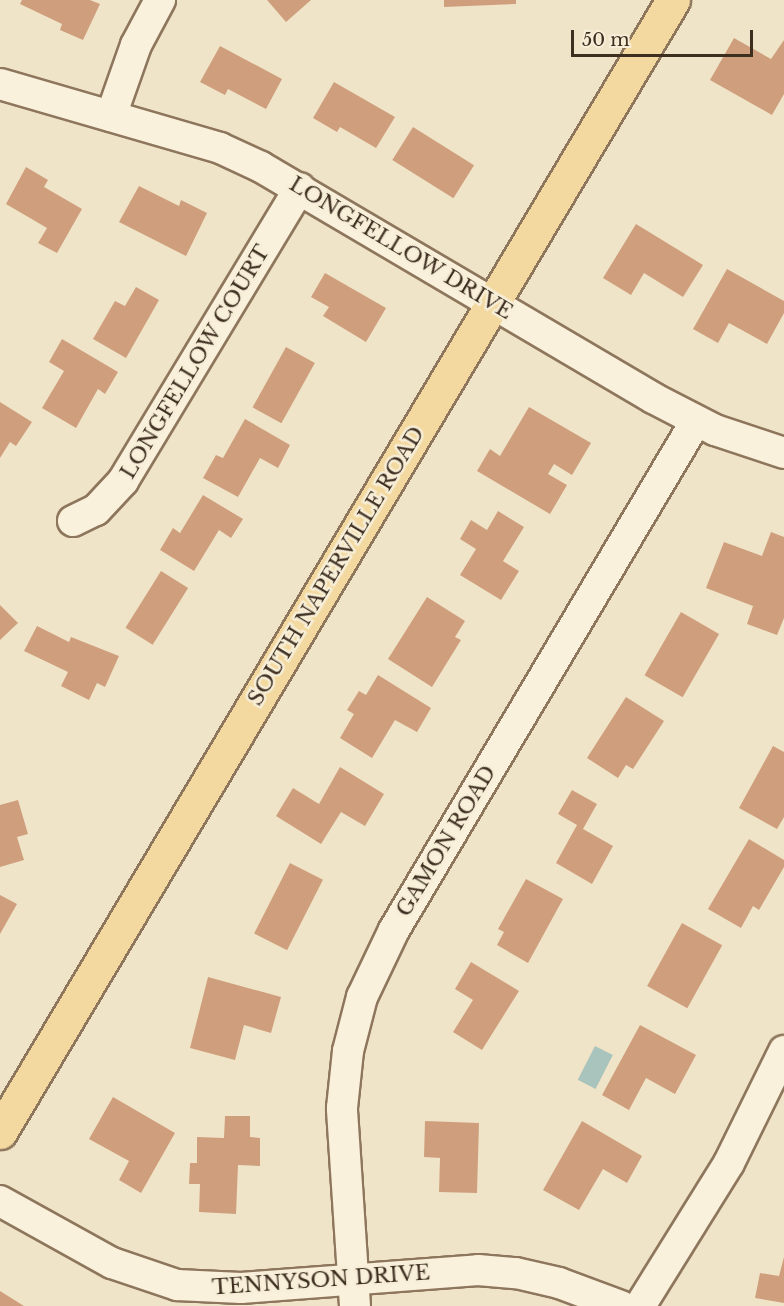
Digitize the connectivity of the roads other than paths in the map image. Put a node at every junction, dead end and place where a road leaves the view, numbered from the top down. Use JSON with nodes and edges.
{"nodes":[{"id":1,"x":160,"y":0,"type":"edge"},
{"id":2,"x":673,"y":0,"type":"edge"},
{"id":3,"x":0,"y":84,"type":"edge"},
{"id":4,"x":111,"y":116,"type":"junction"},
{"id":5,"x":300,"y":188,"type":"junction"},
{"id":6,"x":492,"y":303,"type":"junction"},
{"id":7,"x":696,"y":421,"type":"junction"},
{"id":8,"x":784,"y":453,"type":"edge"},
{"id":9,"x":73,"y":520,"type":"dead end"},
{"id":10,"x":784,"y":1051,"type":"edge"},
{"id":11,"x":0,"y":1132,"type":"edge"},
{"id":12,"x":0,"y":1201,"type":"edge"},
{"id":13,"x":355,"y":1293,"type":"edge"},
{"id":14,"x":621,"y":1306,"type":"edge"},
{"id":15,"x":640,"y":1306,"type":"edge"}],
"edges":[{"from":1,"to":4,"type":"street"},
{"from":2,"to":6,"type":"main road","name":"SOUTH NAPERVILLE ROAD"},
{"from":3,"to":4,"type":"street","name":"LONGFELLOW DRIVE"},
{"from":4,"to":5,"type":"street","name":"LONGFELLOW DRIVE"},
{"from":5,"to":6,"type":"street","name":"LONGFELLOW DRIVE"},
{"from":5,"to":9,"type":"street","name":"LONGFELLOW COURT"},
{"from":6,"to":7,"type":"street","name":"LONGFELLOW DRIVE"},
{"from":6,"to":11,"type":"main road","name":"SOUTH NAPERVILLE ROAD"},
{"from":7,"to":8,"type":"street","name":"LONGFELLOW DRIVE"},
{"from":7,"to":13,"type":"street","name":"GAMON ROAD"},
{"from":10,"to":15,"type":"street"},
{"from":12,"to":13,"type":"street","name":"TENNYSON DRIVE"},
{"from":13,"to":14,"type":"street","name":"TENNYSON DRIVE"}]}
